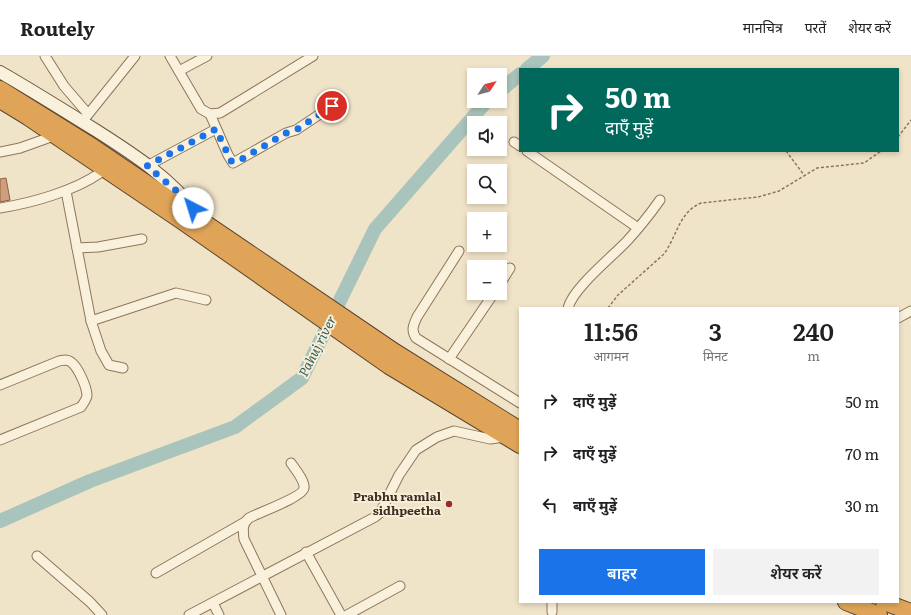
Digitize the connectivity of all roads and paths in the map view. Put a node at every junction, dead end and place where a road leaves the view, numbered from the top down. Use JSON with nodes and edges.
{"nodes":[{"id":1,"x":45,"y":56,"type":"edge"},
{"id":2,"x":135,"y":56,"type":"edge"},
{"id":3,"x":170,"y":56,"type":"edge"},
{"id":4,"x":207,"y":56,"type":"edge"},
{"id":5,"x":313,"y":56,"type":"edge"},
{"id":6,"x":179,"y":71,"type":"junction"},
{"id":7,"x":0,"y":72,"type":"edge"},
{"id":8,"x":0,"y":89,"type":"edge"},
{"id":9,"x":0,"y":100,"type":"edge"},
{"id":10,"x":0,"y":106,"type":"edge"},
{"id":11,"x":332,"y":106,"type":"dead end"},
{"id":12,"x":210,"y":114,"type":"junction"},
{"id":13,"x":85,"y":118,"type":"junction"},
{"id":14,"x":911,"y":120,"type":"edge"},
{"id":15,"x":216,"y":129,"type":"junction"},
{"id":16,"x":899,"y":136,"type":"edge"},
{"id":17,"x":48,"y":138,"type":"junction"},
{"id":18,"x":0,"y":152,"type":"edge"},
{"id":19,"x":528,"y":152,"type":"edge"},
{"id":20,"x":787,"y":152,"type":"edge"},
{"id":21,"x":879,"y":152,"type":"edge"},
{"id":22,"x":147,"y":166,"type":"junction"},
{"id":23,"x":100,"y":173,"type":"junction"},
{"id":24,"x":804,"y":175,"type":"junction"},
{"id":25,"x":66,"y":191,"type":"junction"},
{"id":26,"x":660,"y":200,"type":"dead end"},
{"id":27,"x":167,"y":204,"type":"junction"},
{"id":28,"x":0,"y":208,"type":"edge"},
{"id":29,"x":200,"y":219,"type":"junction"},
{"id":30,"x":182,"y":221,"type":"junction"},
{"id":31,"x":638,"y":228,"type":"junction"},
{"id":32,"x":142,"y":239,"type":"dead end"},
{"id":33,"x":77,"y":248,"type":"junction"},
{"id":34,"x":460,"y":251,"type":"dead end"},
{"id":35,"x":510,"y":268,"type":"dead end"},
{"id":36,"x":264,"y":271,"type":"junction"},
{"id":37,"x":507,"y":273,"type":"edge"},
{"id":38,"x":206,"y":300,"type":"dead end"},
{"id":39,"x":489,"y":300,"type":"edge"},
{"id":40,"x":568,"y":307,"type":"edge"},
{"id":41,"x":609,"y":307,"type":"edge"},
{"id":42,"x":911,"y":311,"type":"edge"},
{"id":43,"x":899,"y":317,"type":"edge"},
{"id":44,"x":91,"y":321,"type":"junction"},
{"id":45,"x":449,"y":358,"type":"junction"},
{"id":46,"x":392,"y":359,"type":"junction"},
{"id":47,"x":123,"y":368,"type":"dead end"},
{"id":48,"x":0,"y":385,"type":"edge"},
{"id":49,"x":519,"y":402,"type":"edge"},
{"id":50,"x":519,"y":429,"type":"edge"},
{"id":51,"x":505,"y":437,"type":"junction"},
{"id":52,"x":0,"y":440,"type":"edge"},
{"id":53,"x":519,"y":445,"type":"edge"},
{"id":54,"x":291,"y":463,"type":"dead end"},
{"id":55,"x":245,"y":522,"type":"junction"},
{"id":56,"x":306,"y":552,"type":"junction"},
{"id":57,"x":36,"y":556,"type":"dead end"},
{"id":58,"x":156,"y":573,"type":"dead end"},
{"id":59,"x":262,"y":577,"type":"junction"},
{"id":60,"x":400,"y":586,"type":"dead end"},
{"id":61,"x":213,"y":603,"type":"junction"},
{"id":62,"x":552,"y":603,"type":"edge"},
{"id":63,"x":849,"y":603,"type":"edge"},
{"id":64,"x":887,"y":603,"type":"edge"},
{"id":65,"x":552,"y":612,"type":"dead end"},
{"id":66,"x":911,"y":612,"type":"edge"},
{"id":67,"x":102,"y":615,"type":"edge"},
{"id":68,"x":189,"y":615,"type":"edge"},
{"id":69,"x":219,"y":615,"type":"edge"},
{"id":70,"x":281,"y":615,"type":"edge"},
{"id":71,"x":342,"y":615,"type":"edge"},
{"id":72,"x":347,"y":615,"type":"edge"},
{"id":73,"x":879,"y":615,"type":"edge"}],
"edges":[{"from":1,"to":13,"type":"street"},
{"from":2,"to":13,"type":"street"},
{"from":3,"to":6,"type":"street"},
{"from":4,"to":6,"type":"street"},
{"from":5,"to":12,"type":"street"},
{"from":6,"to":12,"type":"street"},
{"from":7,"to":13,"type":"street"},
{"from":8,"to":27,"type":"highway"},
{"from":9,"to":27,"type":"highway"},
{"from":10,"to":17,"type":"street"},
{"from":11,"to":15,"type":"street"},
{"from":12,"to":15,"type":"street"},
{"from":13,"to":22,"type":"street"},
{"from":14,"to":16,"type":"path"},
{"from":15,"to":22,"type":"street"},
{"from":17,"to":18,"type":"street"},
{"from":17,"to":23,"type":"street"},
{"from":19,"to":31,"type":"street"},
{"from":20,"to":24,"type":"path"},
{"from":21,"to":24,"type":"path"},
{"from":22,"to":29,"type":"street"},
{"from":23,"to":25,"type":"street"},
{"from":23,"to":30,"type":"street"},
{"from":24,"to":41,"type":"path"},
{"from":25,"to":28,"type":"street"},
{"from":25,"to":33,"type":"street"},
{"from":26,"to":31,"type":"street"},
{"from":27,"to":29,"type":"highway"},
{"from":27,"to":30,"type":"highway"},
{"from":29,"to":36,"type":"highway"},
{"from":30,"to":36,"type":"highway"},
{"from":31,"to":40,"type":"street"},
{"from":32,"to":33,"type":"street"},
{"from":33,"to":44,"type":"street"},
{"from":34,"to":45,"type":"street"},
{"from":35,"to":37,"type":"street"},
{"from":36,"to":46,"type":"highway"},
{"from":38,"to":44,"type":"street"},
{"from":39,"to":45,"type":"street"},
{"from":42,"to":43,"type":"street"},
{"from":44,"to":47,"type":"street"},
{"from":45,"to":49,"type":"street"},
{"from":46,"to":50,"type":"highway"},
{"from":46,"to":51,"type":"highway"},
{"from":48,"to":52,"type":"street"},
{"from":51,"to":53,"type":"highway"},
{"from":51,"to":56,"type":"street"},
{"from":54,"to":55,"type":"street"},
{"from":55,"to":58,"type":"street"},
{"from":55,"to":59,"type":"street"},
{"from":56,"to":59,"type":"street"},
{"from":56,"to":71,"type":"street"},
{"from":57,"to":67,"type":"street"},
{"from":59,"to":61,"type":"street"},
{"from":59,"to":70,"type":"street"},
{"from":60,"to":72,"type":"street"},
{"from":61,"to":68,"type":"street"},
{"from":61,"to":69,"type":"street"},
{"from":62,"to":65,"type":"street"},
{"from":63,"to":73,"type":"highway"},
{"from":64,"to":66,"type":"highway"}]}
